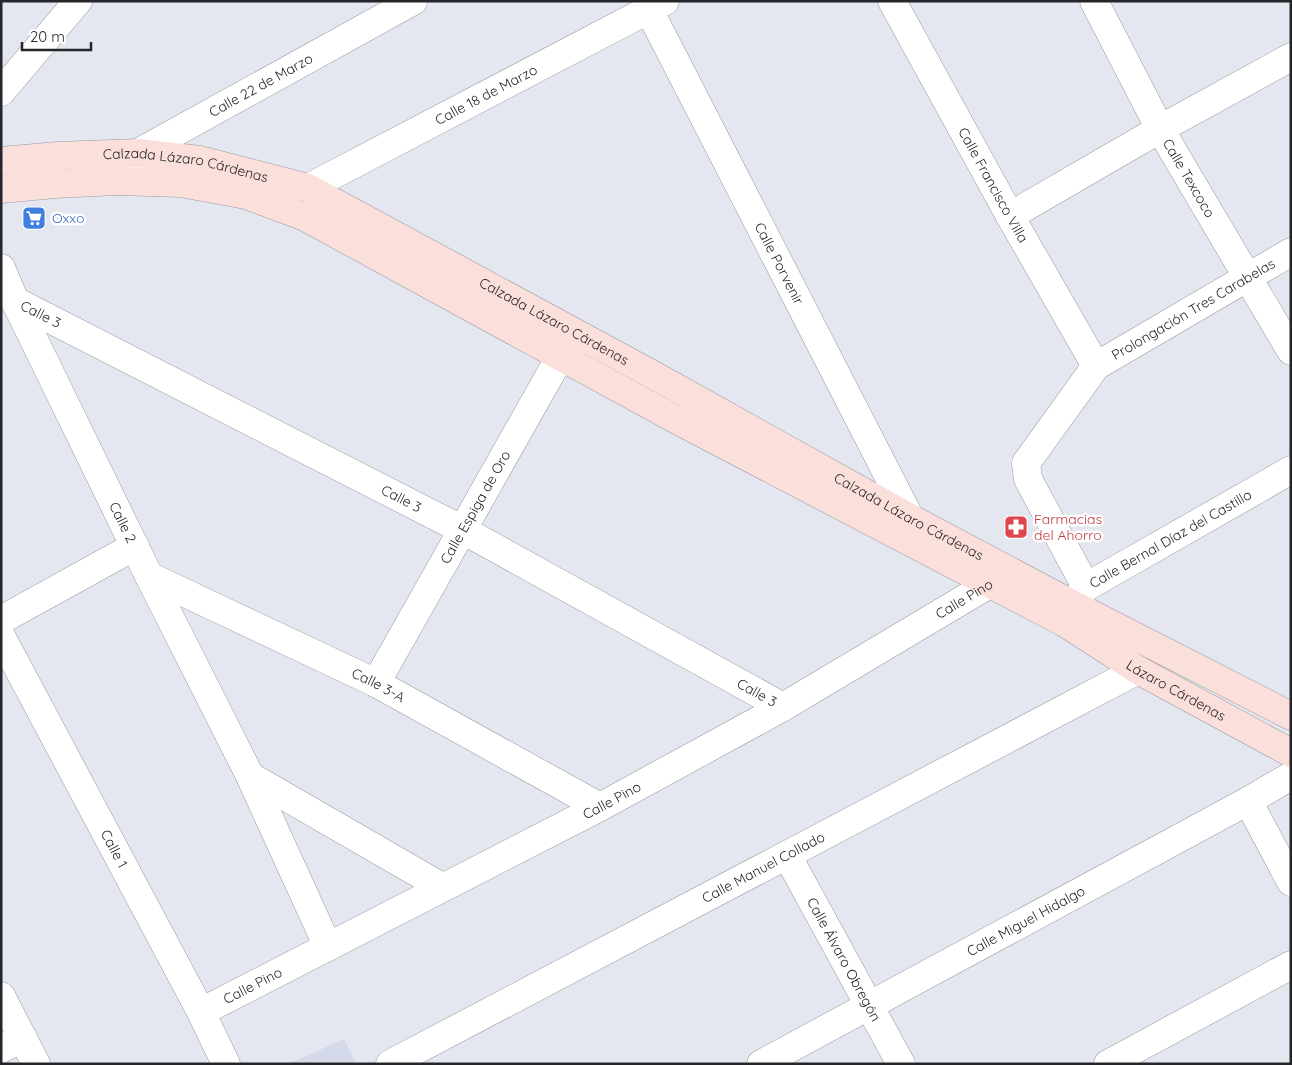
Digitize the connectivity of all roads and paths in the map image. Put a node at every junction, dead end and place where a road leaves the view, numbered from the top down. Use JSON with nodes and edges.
{"nodes":[{"id":1,"x":78,"y":1,"type":"edge"},
{"id":2,"x":414,"y":1,"type":"edge"},
{"id":3,"x":892,"y":1,"type":"edge"},
{"id":4,"x":1094,"y":1,"type":"edge"},
{"id":5,"x":657,"y":5,"type":"edge"},
{"id":6,"x":1291,"y":56,"type":"edge"},
{"id":7,"x":1,"y":92,"type":"edge"},
{"id":8,"x":1160,"y":129,"type":"junction"},
{"id":9,"x":138,"y":153,"type":"junction"},
{"id":10,"x":1,"y":162,"type":"edge"},
{"id":11,"x":117,"y":181,"type":"junction"},
{"id":12,"x":308,"y":188,"type":"junction"},
{"id":13,"x":1,"y":189,"type":"edge"},
{"id":14,"x":1010,"y":216,"type":"junction"},
{"id":15,"x":1291,"y":252,"type":"edge"},
{"id":16,"x":1,"y":268,"type":"edge"},
{"id":17,"x":1249,"y":278,"type":"junction"},
{"id":18,"x":15,"y":301,"type":"junction"},
{"id":19,"x":571,"y":330,"type":"junction"},
{"id":20,"x":1291,"y":351,"type":"edge"},
{"id":21,"x":560,"y":356,"type":"junction"},
{"id":22,"x":1096,"y":366,"type":"junction"},
{"id":23,"x":1291,"y":470,"type":"edge"},
{"id":24,"x":910,"y":518,"type":"junction"},
{"id":25,"x":461,"y":529,"type":"junction"},
{"id":26,"x":135,"y":546,"type":"junction"},
{"id":27,"x":149,"y":576,"type":"junction"},
{"id":28,"x":1004,"y":579,"type":"junction"},
{"id":29,"x":1075,"y":604,"type":"junction"},
{"id":30,"x":1,"y":620,"type":"edge"},
{"id":31,"x":1,"y":636,"type":"edge"},
{"id":32,"x":1138,"y":670,"type":"junction"},
{"id":33,"x":376,"y":683,"type":"junction"},
{"id":34,"x":783,"y":707,"type":"junction"},
{"id":35,"x":1291,"y":716,"type":"edge"},
{"id":36,"x":1291,"y":753,"type":"edge"},
{"id":37,"x":250,"y":776,"type":"junction"},
{"id":38,"x":1291,"y":776,"type":"edge"},
{"id":39,"x":1248,"y":801,"type":"junction"},
{"id":40,"x":600,"y":807,"type":"junction"},
{"id":41,"x":787,"y":855,"type":"junction"},
{"id":42,"x":1291,"y":882,"type":"edge"},
{"id":43,"x":442,"y":887,"type":"junction"},
{"id":44,"x":328,"y":947,"type":"junction"},
{"id":45,"x":1291,"y":965,"type":"edge"},
{"id":46,"x":1,"y":996,"type":"edge"},
{"id":47,"x":870,"y":1006,"type":"junction"},
{"id":48,"x":200,"y":1012,"type":"junction"},
{"id":49,"x":12,"y":1043,"type":"edge"},
{"id":50,"x":36,"y":1064,"type":"edge"},
{"id":51,"x":226,"y":1064,"type":"edge"},
{"id":52,"x":390,"y":1064,"type":"edge"},
{"id":53,"x":760,"y":1064,"type":"edge"},
{"id":54,"x":901,"y":1064,"type":"edge"},
{"id":55,"x":1108,"y":1064,"type":"edge"}],
"edges":[{"from":1,"to":7,"type":"street"},
{"from":2,"to":9,"type":"street","name":"Calle 22 de Marzo"},
{"from":3,"to":14,"type":"street","name":"Calle Francisco Villa"},
{"from":4,"to":8,"type":"street","name":"Calle Texcoco"},
{"from":5,"to":12,"type":"street","name":"Calle 18 de Marzo"},
{"from":5,"to":24,"type":"street","name":"Calle Porvenir"},
{"from":6,"to":8,"type":"street"},
{"from":8,"to":14,"type":"street"},
{"from":8,"to":17,"type":"street","name":"Calle Texcoco"},
{"from":9,"to":10,"type":"street","name":"Calzada Lázaro Cárdenas"},
{"from":9,"to":11,"type":"street","name":"Calle 22 de Marzo"},
{"from":9,"to":12,"type":"street","name":"Calzada Lázaro Cárdenas"},
{"from":11,"to":13,"type":"street","name":"Calzada Lázaro Cárdenas"},
{"from":11,"to":21,"type":"street","name":"Calzada Lázaro Cárdenas"},
{"from":12,"to":19,"type":"street","name":"Calzada Lázaro Cárdenas"},
{"from":14,"to":22,"type":"street","name":"Calle Francisco Villa"},
{"from":15,"to":17,"type":"street","name":"Prolongación Tres Carabelas"},
{"from":16,"to":18,"type":"street","name":"Calle 2"},
{"from":17,"to":20,"type":"street","name":"Calle Texcoco"},
{"from":17,"to":22,"type":"street","name":"Prolongación Tres Carabelas"},
{"from":18,"to":25,"type":"street","name":"Calle 3"},
{"from":18,"to":26,"type":"street","name":"Calle 2"},
{"from":19,"to":21,"type":"street","name":"Calle Espiga de Oro"},
{"from":19,"to":24,"type":"street","name":"Calzada Lázaro Cárdenas"},
{"from":21,"to":25,"type":"street","name":"Calle Espiga de Oro"},
{"from":21,"to":28,"type":"street","name":"Calzada Lázaro Cárdenas"},
{"from":22,"to":29,"type":"street"},
{"from":23,"to":29,"type":"street","name":"Calle Bernal Díaz del Castillo"},
{"from":24,"to":28,"type":"street","name":"Calzada Lázaro Cárdenas"},
{"from":25,"to":33,"type":"street","name":"Calle Espiga de Oro"},
{"from":25,"to":34,"type":"street","name":"Calle 3"},
{"from":26,"to":27,"type":"street","name":"Calle 2"},
{"from":26,"to":30,"type":"street"},
{"from":27,"to":33,"type":"street","name":"Calle 3-A"},
{"from":27,"to":37,"type":"street","name":"Calle 2"},
{"from":28,"to":29,"type":"street","name":"Calzada Lázaro Cárdenas"},
{"from":28,"to":34,"type":"street","name":"Calle Pino"},
{"from":29,"to":32,"type":"street","name":"Lázaro Cárdenas"},
{"from":29,"to":35,"type":"street","name":"Lázaro Cárdenas"},
{"from":31,"to":48,"type":"street","name":"Calle 1"},
{"from":32,"to":36,"type":"street","name":"Lázaro Cárdenas"},
{"from":32,"to":41,"type":"street","name":"Calle Manuel Collado"},
{"from":33,"to":40,"type":"street","name":"Calle 3-A"},
{"from":34,"to":40,"type":"street","name":"Calle Pino"},
{"from":37,"to":43,"type":"street"},
{"from":37,"to":44,"type":"street","name":"Calle 2"},
{"from":38,"to":39,"type":"street","name":"Calle Miguel Hidalgo"},
{"from":39,"to":42,"type":"street"},
{"from":39,"to":47,"type":"street","name":"Calle Miguel Hidalgo"},
{"from":40,"to":43,"type":"street","name":"Calle Pino"},
{"from":41,"to":47,"type":"street","name":"Calle Álvaro Obregón"},
{"from":41,"to":52,"type":"street","name":"Calle Manuel Collado"},
{"from":43,"to":44,"type":"street","name":"Calle Pino"},
{"from":44,"to":48,"type":"street","name":"Calle Pino"},
{"from":45,"to":55,"type":"street"},
{"from":46,"to":49,"type":"street"},
{"from":47,"to":53,"type":"street","name":"Calle Miguel Hidalgo"},
{"from":47,"to":54,"type":"street","name":"Calle Álvaro Obregón"},
{"from":48,"to":51,"type":"street","name":"Calle 1"},
{"from":49,"to":50,"type":"street"}]}
